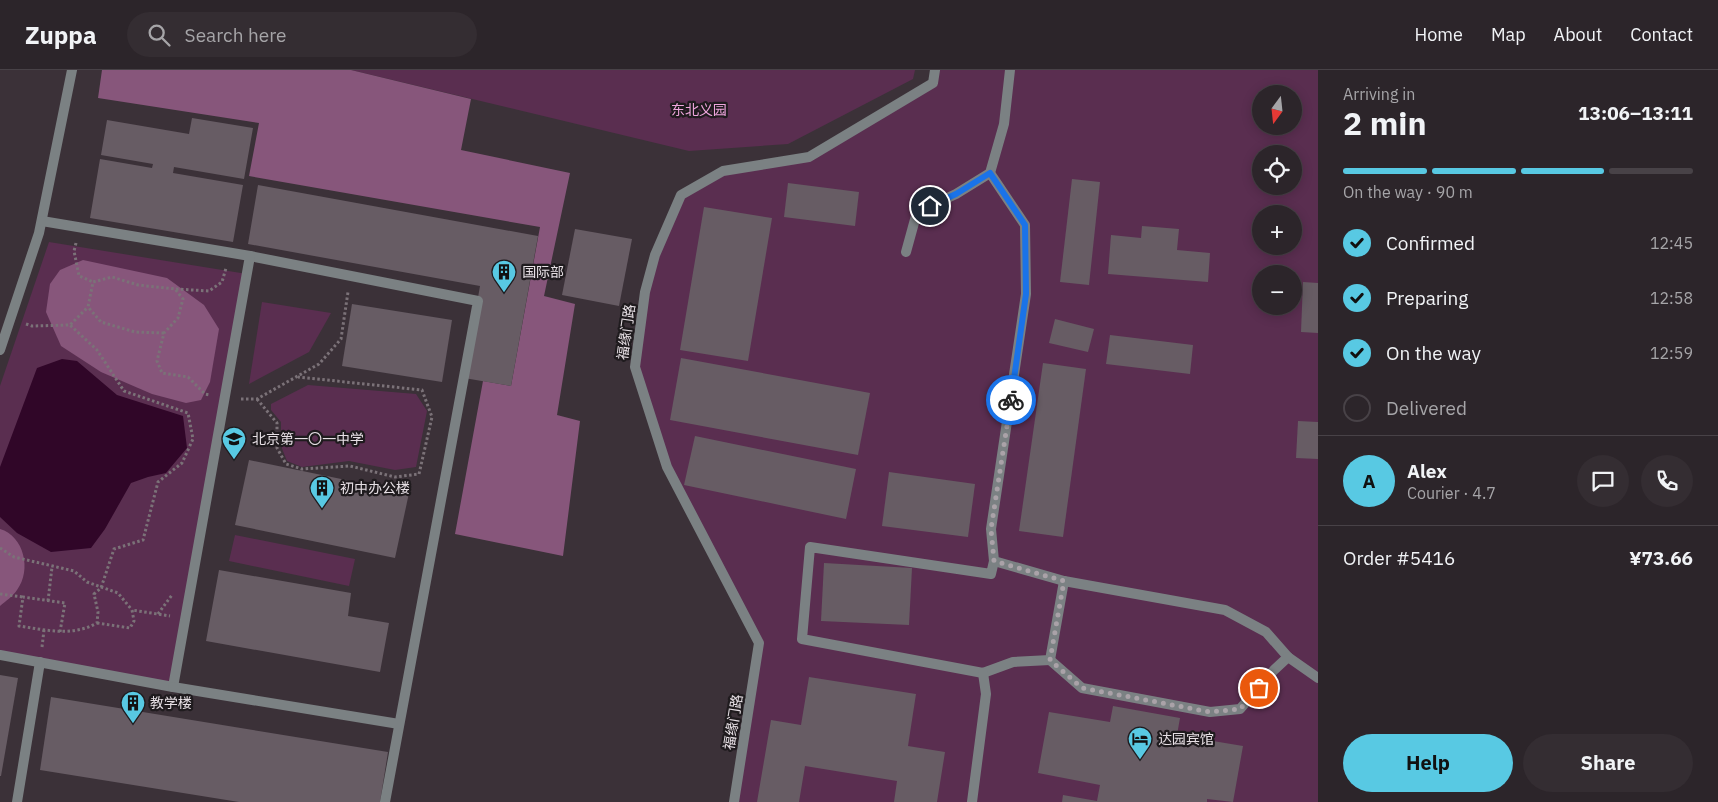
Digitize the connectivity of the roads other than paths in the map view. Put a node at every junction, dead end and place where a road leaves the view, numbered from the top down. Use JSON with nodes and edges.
{"nodes":[{"id":1,"x":72,"y":70,"type":"edge"},
{"id":2,"x":935,"y":70,"type":"edge"},
{"id":3,"x":1010,"y":70,"type":"edge"},
{"id":4,"x":990,"y":173,"type":"junction"},
{"id":5,"x":42,"y":221,"type":"junction"},
{"id":6,"x":906,"y":252,"type":"dead end"},
{"id":7,"x":250,"y":256,"type":"junction"},
{"id":8,"x":0,"y":350,"type":"edge"},
{"id":9,"x":994,"y":561,"type":"junction"},
{"id":10,"x":1064,"y":581,"type":"junction"},
{"id":11,"x":0,"y":655,"type":"edge"},
{"id":12,"x":1288,"y":657,"type":"junction"},
{"id":13,"x":1050,"y":660,"type":"junction"},
{"id":14,"x":40,"y":662,"type":"junction"},
{"id":15,"x":983,"y":674,"type":"junction"},
{"id":16,"x":1318,"y":678,"type":"edge"},
{"id":17,"x":173,"y":687,"type":"junction"},
{"id":18,"x":399,"y":724,"type":"junction"},
{"id":19,"x":17,"y":802,"type":"edge"},
{"id":20,"x":385,"y":802,"type":"edge"},
{"id":21,"x":734,"y":802,"type":"edge"},
{"id":22,"x":972,"y":802,"type":"edge"}],
"edges":[{"from":1,"to":5,"type":"street"},
{"from":2,"to":21,"type":"street","name":"福缘门路"},
{"from":3,"to":4,"type":"street"},
{"from":4,"to":6,"type":"street"},
{"from":4,"to":9,"type":"street"},
{"from":5,"to":7,"type":"street"},
{"from":5,"to":8,"type":"street"},
{"from":7,"to":17,"type":"street"},
{"from":7,"to":18,"type":"street"},
{"from":9,"to":10,"type":"street"},
{"from":9,"to":15,"type":"street"},
{"from":10,"to":12,"type":"street"},
{"from":10,"to":13,"type":"street"},
{"from":11,"to":14,"type":"street"},
{"from":12,"to":13,"type":"street"},
{"from":12,"to":16,"type":"street"},
{"from":13,"to":15,"type":"street"},
{"from":14,"to":17,"type":"street"},
{"from":14,"to":19,"type":"street"},
{"from":15,"to":22,"type":"street"},
{"from":17,"to":18,"type":"street"},
{"from":18,"to":20,"type":"street"}]}
